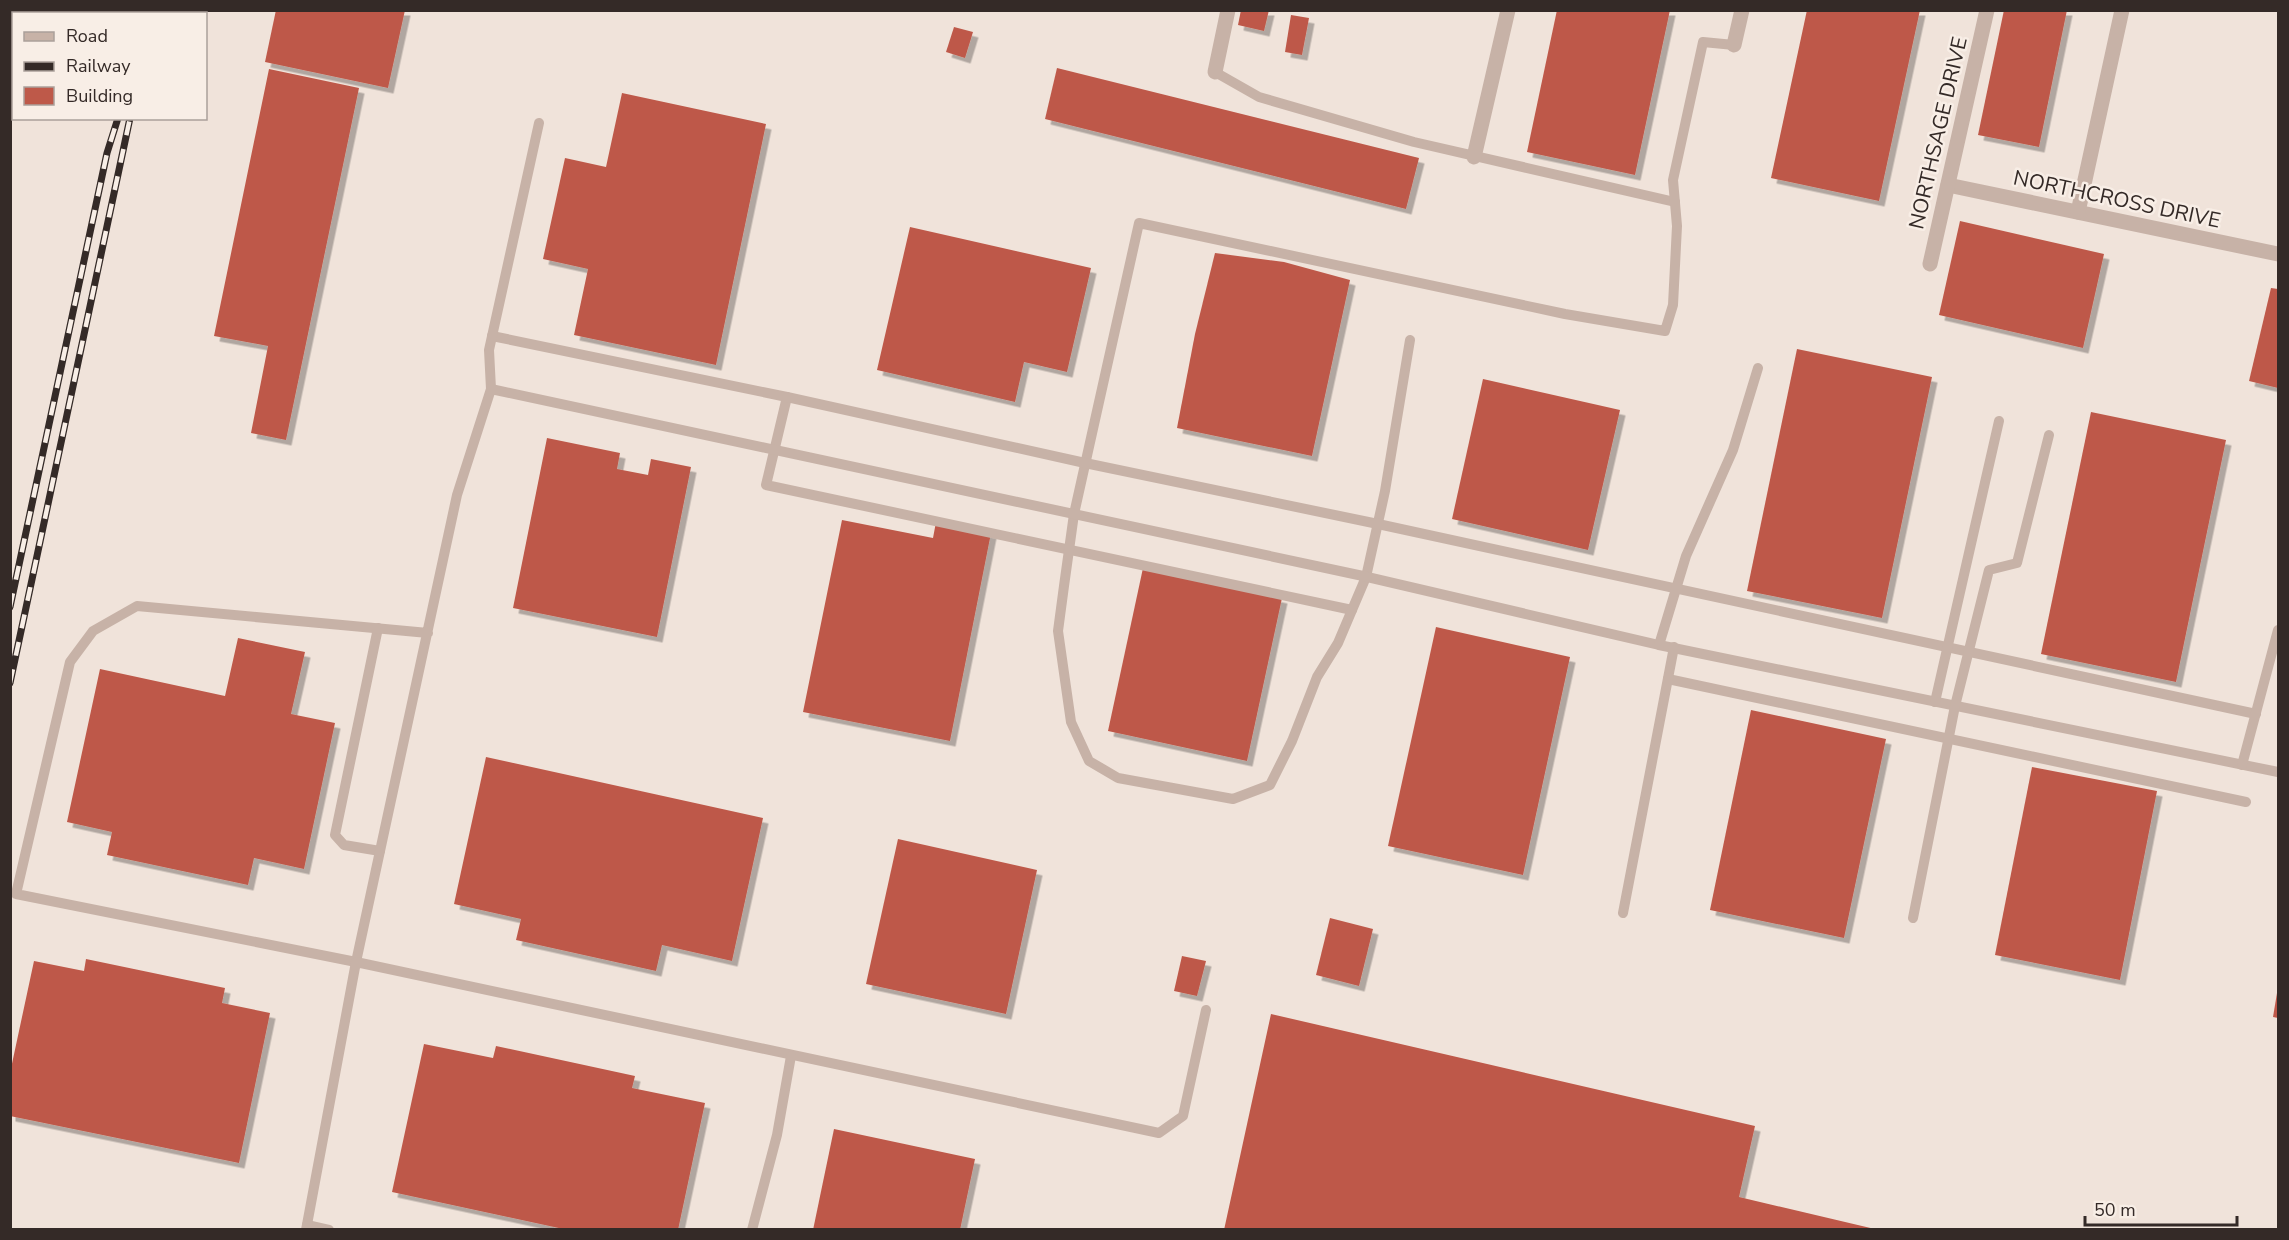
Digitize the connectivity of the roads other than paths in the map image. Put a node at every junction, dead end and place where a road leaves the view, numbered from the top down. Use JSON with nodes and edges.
{"nodes":[{"id":1,"x":1228,"y":10,"type":"edge"},
{"id":2,"x":1508,"y":10,"type":"edge"},
{"id":3,"x":1742,"y":10,"type":"edge"},
{"id":4,"x":1987,"y":10,"type":"edge"},
{"id":5,"x":2122,"y":10,"type":"edge"},
{"id":6,"x":1734,"y":45,"type":"joint"},
{"id":7,"x":1215,"y":72,"type":"joint"},
{"id":8,"x":539,"y":123,"type":"dead end"},
{"id":9,"x":1474,"y":157,"type":"junction"},
{"id":10,"x":1948,"y":185,"type":"junction"},
{"id":11,"x":1675,"y":202,"type":"junction"},
{"id":12,"x":2078,"y":212,"type":"junction"},
{"id":13,"x":2278,"y":254,"type":"edge"},
{"id":14,"x":1930,"y":264,"type":"dead end"},
{"id":15,"x":492,"y":336,"type":"junction"},
{"id":16,"x":1410,"y":340,"type":"dead end"},
{"id":17,"x":1758,"y":368,"type":"dead end"},
{"id":18,"x":491,"y":389,"type":"junction"},
{"id":19,"x":787,"y":397,"type":"junction"},
{"id":20,"x":1999,"y":421,"type":"dead end"},
{"id":21,"x":2049,"y":435,"type":"dead end"},
{"id":22,"x":775,"y":450,"type":"junction"},
{"id":23,"x":1085,"y":463,"type":"junction"},
{"id":24,"x":1074,"y":514,"type":"junction"},
{"id":25,"x":1378,"y":524,"type":"junction"},
{"id":26,"x":1069,"y":548,"type":"junction"},
{"id":27,"x":1366,"y":577,"type":"junction"},
{"id":28,"x":1676,"y":588,"type":"junction"},
{"id":29,"x":1352,"y":610,"type":"junction"},
{"id":30,"x":378,"y":628,"type":"junction"},
{"id":31,"x":2278,"y":630,"type":"edge"},
{"id":32,"x":428,"y":633,"type":"junction"},
{"id":33,"x":1659,"y":645,"type":"junction"},
{"id":34,"x":1674,"y":647,"type":"junction"},
{"id":35,"x":1948,"y":647,"type":"junction"},
{"id":36,"x":1968,"y":651,"type":"junction"},
{"id":37,"x":1668,"y":679,"type":"junction"},
{"id":38,"x":1935,"y":702,"type":"junction"},
{"id":39,"x":1955,"y":706,"type":"junction"},
{"id":40,"x":2256,"y":714,"type":"junction"},
{"id":41,"x":1948,"y":738,"type":"junction"},
{"id":42,"x":2242,"y":765,"type":"junction"},
{"id":43,"x":2278,"y":772,"type":"edge"},
{"id":44,"x":2246,"y":802,"type":"dead end"},
{"id":45,"x":380,"y":852,"type":"junction"},
{"id":46,"x":1623,"y":913,"type":"dead end"},
{"id":47,"x":1912,"y":918,"type":"dead end"},
{"id":48,"x":356,"y":962,"type":"junction"},
{"id":49,"x":1206,"y":1010,"type":"dead end"},
{"id":50,"x":791,"y":1056,"type":"junction"},
{"id":51,"x":307,"y":1227,"type":"edge"},
{"id":52,"x":329,"y":1230,"type":"edge"},
{"id":53,"x":752,"y":1230,"type":"edge"}],
"edges":[{"from":1,"to":7,"type":"street"},
{"from":2,"to":9,"type":"street"},
{"from":3,"to":6,"type":"street"},
{"from":4,"to":10,"type":"street","name":"NORTHSAGE DRIVE"},
{"from":5,"to":12,"type":"street"},
{"from":6,"to":11,"type":"lane"},
{"from":7,"to":9,"type":"lane"},
{"from":8,"to":15,"type":"lane"},
{"from":9,"to":11,"type":"lane"},
{"from":10,"to":12,"type":"street","name":"NORTHCROSS DRIVE"},
{"from":10,"to":14,"type":"street","name":"NORTHSAGE DRIVE"},
{"from":11,"to":23,"type":"lane"},
{"from":12,"to":13,"type":"street","name":"NORTHCROSS DRIVE"},
{"from":15,"to":18,"type":"lane"},
{"from":15,"to":19,"type":"lane"},
{"from":16,"to":25,"type":"lane"},
{"from":17,"to":28,"type":"lane"},
{"from":18,"to":22,"type":"lane"},
{"from":18,"to":32,"type":"lane"},
{"from":19,"to":22,"type":"lane"},
{"from":19,"to":23,"type":"lane"},
{"from":20,"to":35,"type":"lane"},
{"from":21,"to":36,"type":"lane"},
{"from":22,"to":24,"type":"lane"},
{"from":22,"to":26,"type":"lane"},
{"from":23,"to":24,"type":"lane"},
{"from":23,"to":25,"type":"lane"},
{"from":24,"to":26,"type":"lane"},
{"from":24,"to":27,"type":"lane"},
{"from":25,"to":27,"type":"lane"},
{"from":25,"to":28,"type":"lane"},
{"from":26,"to":29,"type":"lane"},
{"from":26,"to":29,"type":"lane"},
{"from":27,"to":29,"type":"lane"},
{"from":27,"to":33,"type":"lane"},
{"from":28,"to":33,"type":"lane"},
{"from":28,"to":35,"type":"lane"},
{"from":30,"to":32,"type":"lane"},
{"from":30,"to":45,"type":"lane"},
{"from":30,"to":48,"type":"lane"},
{"from":31,"to":40,"type":"lane"},
{"from":32,"to":45,"type":"lane"},
{"from":33,"to":34,"type":"lane"},
{"from":34,"to":37,"type":"lane"},
{"from":34,"to":38,"type":"lane"},
{"from":35,"to":36,"type":"lane"},
{"from":35,"to":38,"type":"lane"},
{"from":36,"to":39,"type":"lane"},
{"from":36,"to":40,"type":"lane"},
{"from":37,"to":41,"type":"lane"},
{"from":37,"to":46,"type":"lane"},
{"from":38,"to":39,"type":"lane"},
{"from":39,"to":41,"type":"lane"},
{"from":39,"to":42,"type":"lane"},
{"from":40,"to":42,"type":"lane"},
{"from":41,"to":44,"type":"lane"},
{"from":41,"to":47,"type":"lane"},
{"from":42,"to":43,"type":"lane"},
{"from":45,"to":48,"type":"lane"},
{"from":48,"to":50,"type":"lane"},
{"from":48,"to":51,"type":"lane"},
{"from":49,"to":50,"type":"lane"},
{"from":50,"to":53,"type":"lane"},
{"from":51,"to":52,"type":"lane"}]}
